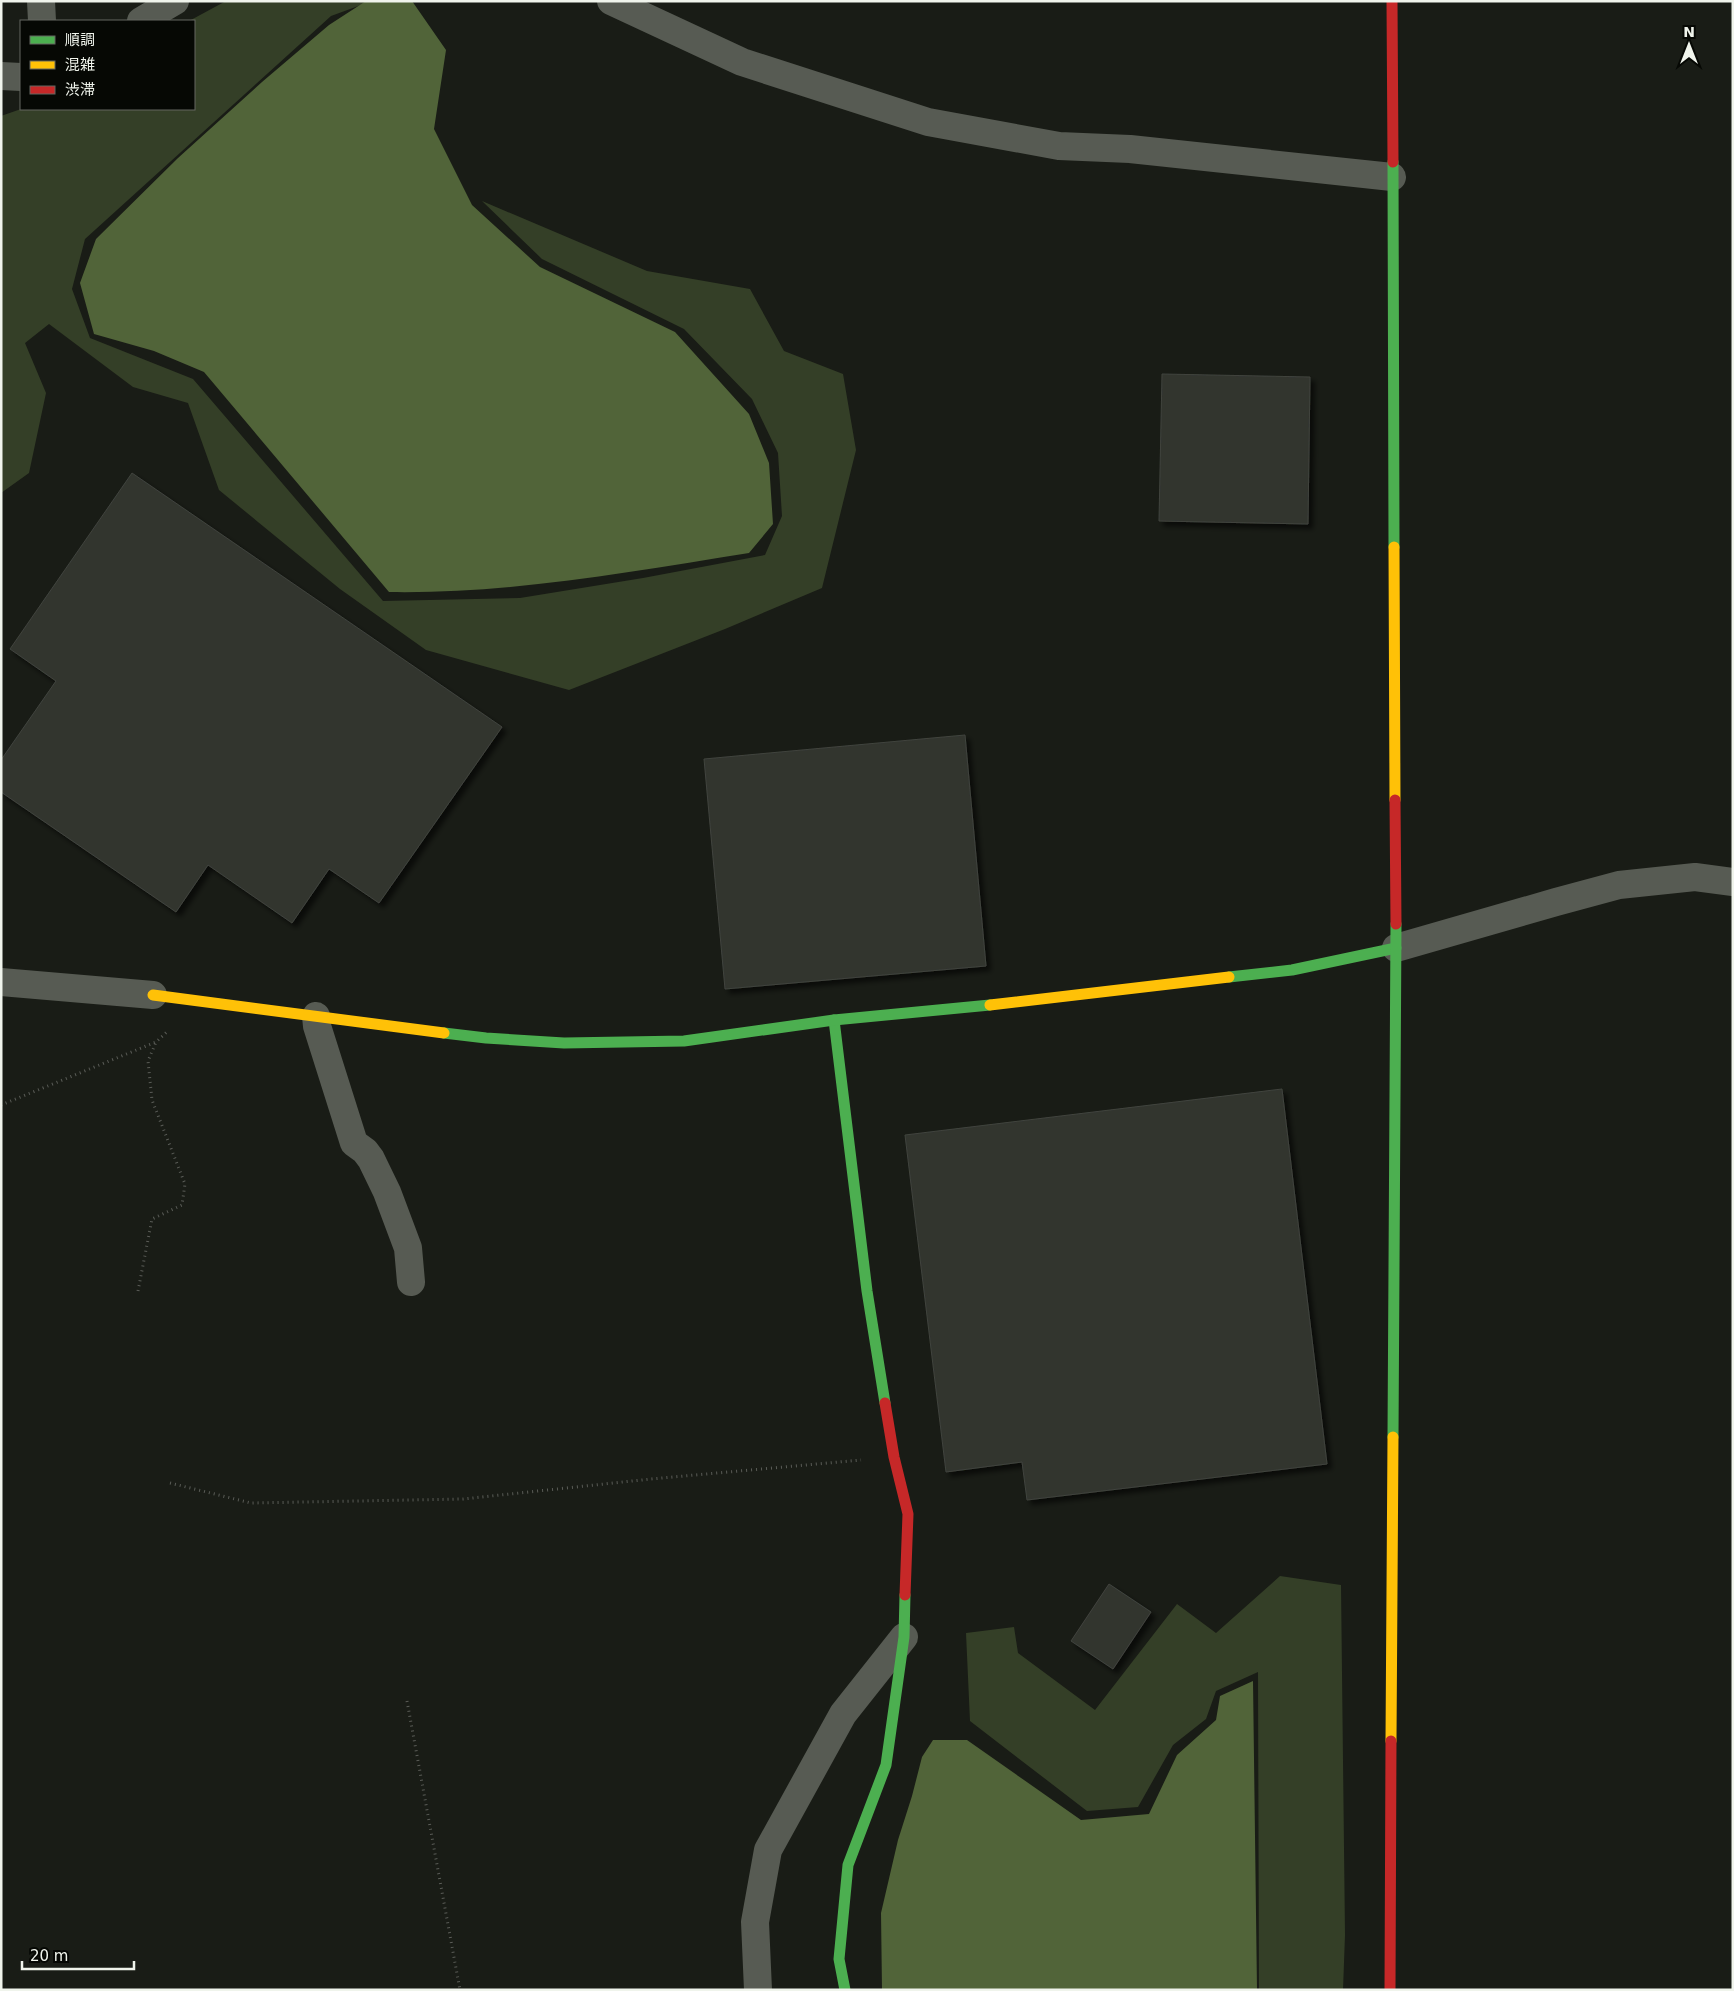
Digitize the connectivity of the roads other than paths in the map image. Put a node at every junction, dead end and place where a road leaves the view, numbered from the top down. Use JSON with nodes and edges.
{"nodes":[{"id":1,"x":41,"y":1,"type":"edge"},
{"id":2,"x":175,"y":1,"type":"edge"},
{"id":3,"x":611,"y":1,"type":"edge"},
{"id":4,"x":1392,"y":1,"type":"edge"},
{"id":5,"x":42,"y":20,"type":"edge"},
{"id":6,"x":143,"y":20,"type":"edge"},
{"id":7,"x":1,"y":76,"type":"edge"},
{"id":8,"x":20,"y":77,"type":"edge"},
{"id":9,"x":1392,"y":176,"type":"junction"},
{"id":10,"x":1733,"y":882,"type":"edge"},
{"id":11,"x":1396,"y":948,"type":"junction"},
{"id":12,"x":1,"y":982,"type":"edge"},
{"id":13,"x":152,"y":995,"type":"joint"},
{"id":14,"x":316,"y":1016,"type":"junction"},
{"id":15,"x":834,"y":1020,"type":"junction"},
{"id":16,"x":411,"y":1282,"type":"dead end"},
{"id":17,"x":904,"y":1637,"type":"junction"},
{"id":18,"x":758,"y":1990,"type":"edge"},
{"id":19,"x":846,"y":1990,"type":"edge"},
{"id":20,"x":1390,"y":1990,"type":"edge"}],
"edges":[{"from":1,"to":5,"type":"street"},
{"from":2,"to":6,"type":"street"},
{"from":3,"to":9,"type":"street"},
{"from":4,"to":9,"type":"street"},
{"from":7,"to":8,"type":"street"},
{"from":9,"to":11,"type":"street"},
{"from":10,"to":11,"type":"street"},
{"from":11,"to":15,"type":"street"},
{"from":11,"to":20,"type":"street"},
{"from":12,"to":13,"type":"street"},
{"from":13,"to":14,"type":"street"},
{"from":14,"to":15,"type":"street"},
{"from":14,"to":16,"type":"street"},
{"from":15,"to":17,"type":"street"},
{"from":17,"to":18,"type":"street"},
{"from":17,"to":19,"type":"street"}]}
